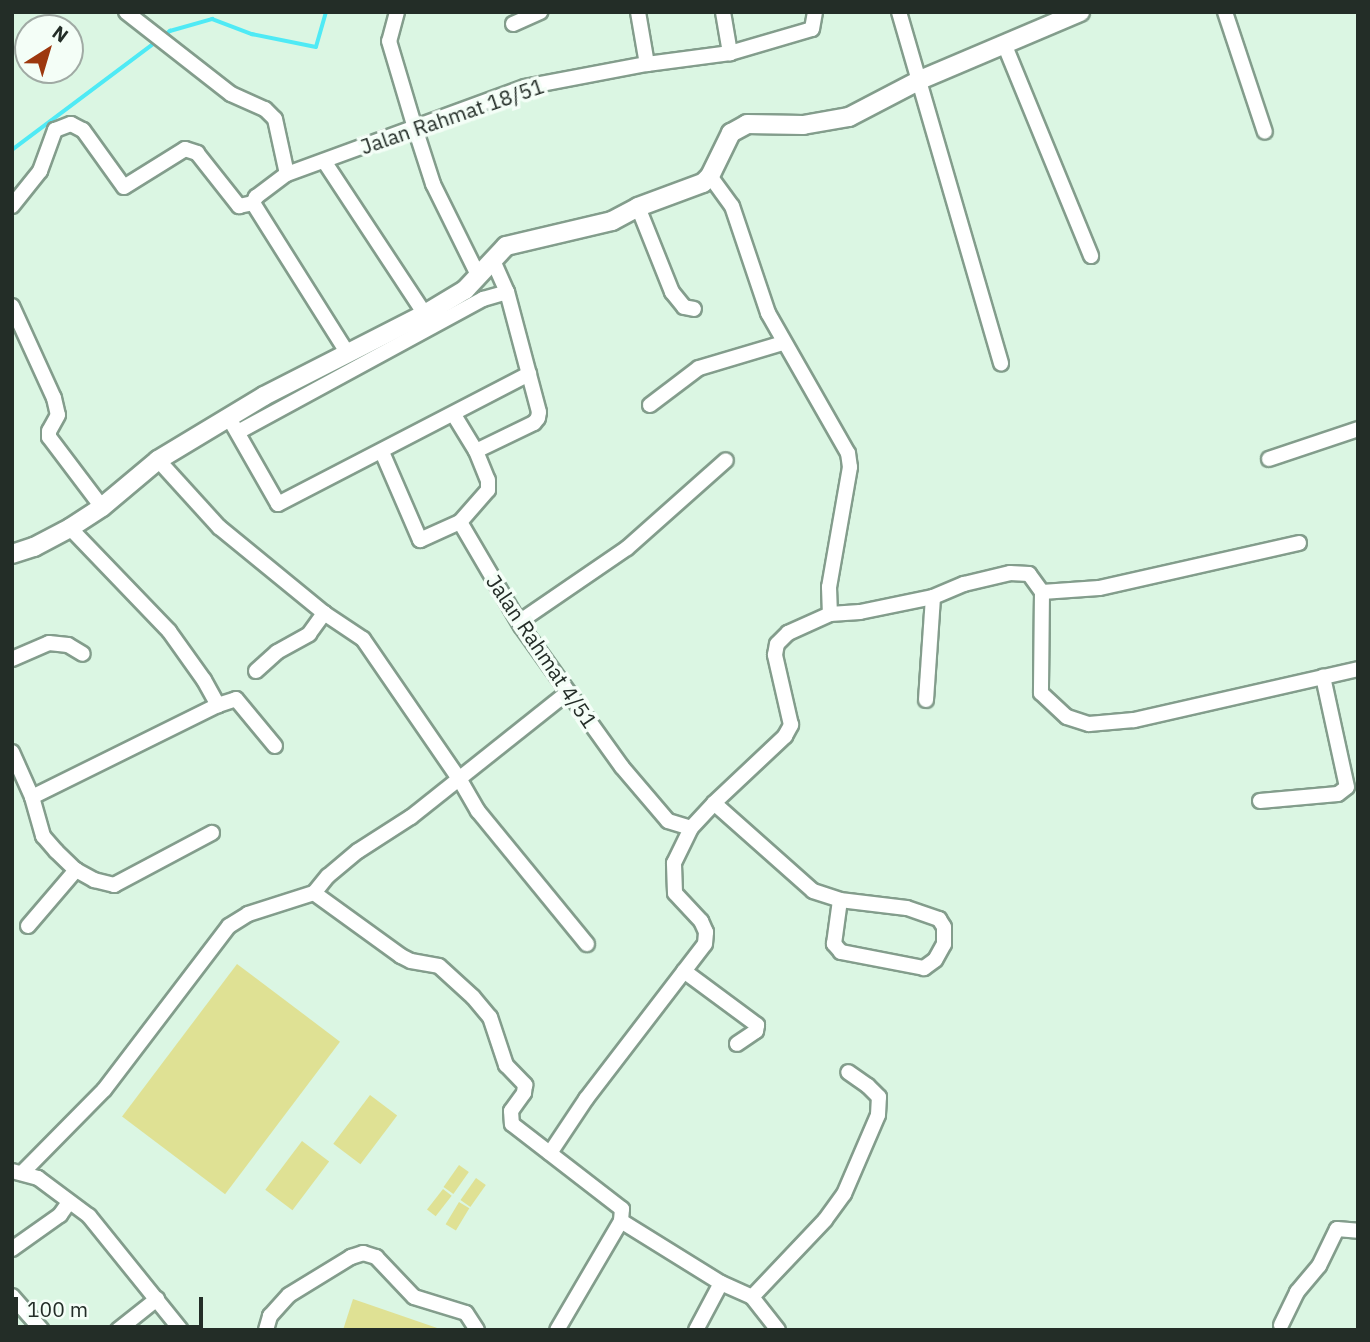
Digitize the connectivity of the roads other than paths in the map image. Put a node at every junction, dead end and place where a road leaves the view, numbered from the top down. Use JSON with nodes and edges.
{"nodes":[{"id":1,"x":397,"y":12,"type":"edge"},
{"id":2,"x":540,"y":12,"type":"edge"},
{"id":3,"x":638,"y":12,"type":"edge"},
{"id":4,"x":723,"y":12,"type":"edge"},
{"id":5,"x":815,"y":12,"type":"edge"},
{"id":6,"x":899,"y":12,"type":"edge"},
{"id":7,"x":1080,"y":12,"type":"edge"},
{"id":8,"x":1225,"y":12,"type":"edge"},
{"id":9,"x":135,"y":16,"type":"edge"},
{"id":10,"x":513,"y":24,"type":"dead end"},
{"id":11,"x":1005,"y":46,"type":"junction"},
{"id":12,"x":730,"y":53,"type":"junction"},
{"id":13,"x":647,"y":64,"type":"junction"},
{"id":14,"x":920,"y":80,"type":"junction"},
{"id":15,"x":414,"y":125,"type":"junction"},
{"id":16,"x":1265,"y":132,"type":"dead end"},
{"id":17,"x":324,"y":161,"type":"junction"},
{"id":18,"x":287,"y":174,"type":"junction"},
{"id":19,"x":710,"y":176,"type":"junction"},
{"id":20,"x":253,"y":203,"type":"junction"},
{"id":21,"x":12,"y":206,"type":"edge"},
{"id":22,"x":638,"y":207,"type":"junction"},
{"id":23,"x":1091,"y":256,"type":"dead end"},
{"id":24,"x":492,"y":259,"type":"junction"},
{"id":25,"x":478,"y":275,"type":"junction"},
{"id":26,"x":507,"y":292,"type":"junction"},
{"id":27,"x":12,"y":306,"type":"edge"},
{"id":28,"x":694,"y":309,"type":"dead end"},
{"id":29,"x":425,"y":314,"type":"junction"},
{"id":30,"x":783,"y":343,"type":"junction"},
{"id":31,"x":348,"y":354,"type":"junction"},
{"id":32,"x":1001,"y":363,"type":"dead end"},
{"id":33,"x":529,"y":374,"type":"junction"},
{"id":34,"x":650,"y":405,"type":"dead end"},
{"id":35,"x":454,"y":415,"type":"junction"},
{"id":36,"x":233,"y":425,"type":"junction"},
{"id":37,"x":1358,"y":429,"type":"edge"},
{"id":38,"x":476,"y":451,"type":"junction"},
{"id":39,"x":382,"y":452,"type":"junction"},
{"id":40,"x":1269,"y":459,"type":"dead end"},
{"id":41,"x":158,"y":460,"type":"junction"},
{"id":42,"x":726,"y":460,"type":"dead end"},
{"id":43,"x":102,"y":507,"type":"junction"},
{"id":44,"x":460,"y":522,"type":"junction"},
{"id":45,"x":70,"y":528,"type":"junction"},
{"id":46,"x":1299,"y":543,"type":"dead end"},
{"id":47,"x":12,"y":554,"type":"edge"},
{"id":48,"x":1042,"y":592,"type":"junction"},
{"id":49,"x":933,"y":597,"type":"junction"},
{"id":50,"x":324,"y":613,"type":"junction"},
{"id":51,"x":830,"y":614,"type":"junction"},
{"id":52,"x":519,"y":622,"type":"junction"},
{"id":53,"x":83,"y":654,"type":"dead end"},
{"id":54,"x":12,"y":659,"type":"edge"},
{"id":55,"x":1358,"y":669,"type":"edge"},
{"id":56,"x":256,"y":671,"type":"dead end"},
{"id":57,"x":1323,"y":677,"type":"junction"},
{"id":58,"x":567,"y":693,"type":"junction"},
{"id":59,"x":926,"y":700,"type":"dead end"},
{"id":60,"x":218,"y":705,"type":"junction"},
{"id":61,"x":275,"y":746,"type":"dead end"},
{"id":62,"x":12,"y":752,"type":"edge"},
{"id":63,"x":460,"y":780,"type":"junction"},
{"id":64,"x":32,"y":797,"type":"junction"},
{"id":65,"x":1260,"y":801,"type":"dead end"},
{"id":66,"x":714,"y":803,"type":"junction"},
{"id":67,"x":691,"y":828,"type":"junction"},
{"id":68,"x":212,"y":833,"type":"dead end"},
{"id":69,"x":76,"y":870,"type":"junction"},
{"id":70,"x":314,"y":893,"type":"junction"},
{"id":71,"x":840,"y":900,"type":"junction"},
{"id":72,"x":28,"y":926,"type":"dead end"},
{"id":73,"x":587,"y":944,"type":"dead end"},
{"id":74,"x":684,"y":971,"type":"junction"},
{"id":75,"x":737,"y":1044,"type":"dead end"},
{"id":76,"x":848,"y":1072,"type":"dead end"},
{"id":77,"x":550,"y":1153,"type":"junction"},
{"id":78,"x":18,"y":1171,"type":"edge"},
{"id":79,"x":69,"y":1202,"type":"junction"},
{"id":80,"x":621,"y":1221,"type":"junction"},
{"id":81,"x":1358,"y":1231,"type":"edge"},
{"id":82,"x":12,"y":1249,"type":"edge"},
{"id":83,"x":721,"y":1283,"type":"junction"},
{"id":84,"x":12,"y":1296,"type":"edge"},
{"id":85,"x":752,"y":1297,"type":"junction"},
{"id":86,"x":156,"y":1300,"type":"junction"},
{"id":87,"x":1281,"y":1325,"type":"dead end"},
{"id":88,"x":42,"y":1330,"type":"edge"},
{"id":89,"x":118,"y":1330,"type":"edge"},
{"id":90,"x":181,"y":1330,"type":"edge"},
{"id":91,"x":266,"y":1330,"type":"edge"},
{"id":92,"x":477,"y":1330,"type":"edge"},
{"id":93,"x":557,"y":1330,"type":"edge"},
{"id":94,"x":696,"y":1330,"type":"edge"},
{"id":95,"x":778,"y":1330,"type":"edge"}],
"edges":[{"from":1,"to":15,"type":"street"},
{"from":2,"to":10,"type":"street"},
{"from":3,"to":13,"type":"street"},
{"from":4,"to":12,"type":"street"},
{"from":5,"to":12,"type":"street","name":"Jalan Rahmat 18/51"},
{"from":6,"to":14,"type":"street"},
{"from":7,"to":11,"type":"street"},
{"from":8,"to":16,"type":"street"},
{"from":9,"to":18,"type":"street"},
{"from":11,"to":14,"type":"street"},
{"from":11,"to":23,"type":"street"},
{"from":12,"to":13,"type":"street","name":"Jalan Rahmat 18/51"},
{"from":13,"to":15,"type":"street","name":"Jalan Rahmat 18/51"},
{"from":14,"to":19,"type":"street"},
{"from":14,"to":32,"type":"street"},
{"from":15,"to":17,"type":"street","name":"Jalan Rahmat 18/51"},
{"from":15,"to":25,"type":"street"},
{"from":17,"to":18,"type":"street","name":"Jalan Rahmat 18/51"},
{"from":17,"to":29,"type":"street"},
{"from":18,"to":20,"type":"street","name":"Jalan Rahmat 18/51"},
{"from":19,"to":22,"type":"street"},
{"from":19,"to":30,"type":"street"},
{"from":20,"to":21,"type":"street"},
{"from":20,"to":31,"type":"street"},
{"from":22,"to":24,"type":"street"},
{"from":22,"to":28,"type":"street"},
{"from":24,"to":25,"type":"street"},
{"from":24,"to":26,"type":"street"},
{"from":25,"to":29,"type":"street"},
{"from":26,"to":33,"type":"street"},
{"from":26,"to":36,"type":"street"},
{"from":27,"to":43,"type":"street"},
{"from":29,"to":31,"type":"street"},
{"from":30,"to":34,"type":"street"},
{"from":30,"to":51,"type":"street"},
{"from":31,"to":36,"type":"street"},
{"from":33,"to":35,"type":"street"},
{"from":33,"to":38,"type":"street"},
{"from":35,"to":38,"type":"street"},
{"from":35,"to":39,"type":"street"},
{"from":36,"to":39,"type":"street"},
{"from":36,"to":41,"type":"street"},
{"from":37,"to":40,"type":"street"},
{"from":38,"to":44,"type":"street"},
{"from":39,"to":44,"type":"street"},
{"from":41,"to":43,"type":"street"},
{"from":41,"to":50,"type":"street"},
{"from":42,"to":52,"type":"street"},
{"from":43,"to":45,"type":"street"},
{"from":44,"to":52,"type":"street","name":"Jalan Rahmat 4/51"},
{"from":45,"to":47,"type":"street"},
{"from":45,"to":60,"type":"street"},
{"from":46,"to":48,"type":"street"},
{"from":48,"to":49,"type":"street"},
{"from":48,"to":57,"type":"street"},
{"from":49,"to":51,"type":"street"},
{"from":49,"to":59,"type":"street"},
{"from":50,"to":56,"type":"street"},
{"from":50,"to":63,"type":"street"},
{"from":51,"to":66,"type":"street"},
{"from":52,"to":58,"type":"street","name":"Jalan Rahmat 4/51"},
{"from":53,"to":54,"type":"street"},
{"from":55,"to":57,"type":"street"},
{"from":57,"to":65,"type":"street"},
{"from":58,"to":63,"type":"street"},
{"from":58,"to":67,"type":"street","name":"Jalan Rahmat 4/51"},
{"from":60,"to":61,"type":"street"},
{"from":60,"to":64,"type":"street"},
{"from":62,"to":64,"type":"street"},
{"from":63,"to":70,"type":"street"},
{"from":63,"to":73,"type":"street"},
{"from":64,"to":69,"type":"street"},
{"from":66,"to":67,"type":"street"},
{"from":66,"to":71,"type":"street"},
{"from":67,"to":74,"type":"street"},
{"from":68,"to":69,"type":"street"},
{"from":69,"to":72,"type":"street"},
{"from":70,"to":77,"type":"street"},
{"from":70,"to":78,"type":"street"},
{"from":71,"to":71,"type":"street"},
{"from":74,"to":75,"type":"street"},
{"from":74,"to":77,"type":"street"},
{"from":76,"to":85,"type":"street"},
{"from":77,"to":80,"type":"street"},
{"from":78,"to":79,"type":"street"},
{"from":79,"to":82,"type":"street"},
{"from":79,"to":86,"type":"street"},
{"from":80,"to":83,"type":"street"},
{"from":80,"to":93,"type":"street"},
{"from":81,"to":87,"type":"street"},
{"from":83,"to":85,"type":"street"},
{"from":83,"to":94,"type":"street"},
{"from":84,"to":88,"type":"street"},
{"from":85,"to":95,"type":"street"},
{"from":86,"to":89,"type":"street"},
{"from":86,"to":90,"type":"street"},
{"from":91,"to":92,"type":"street"}]}
